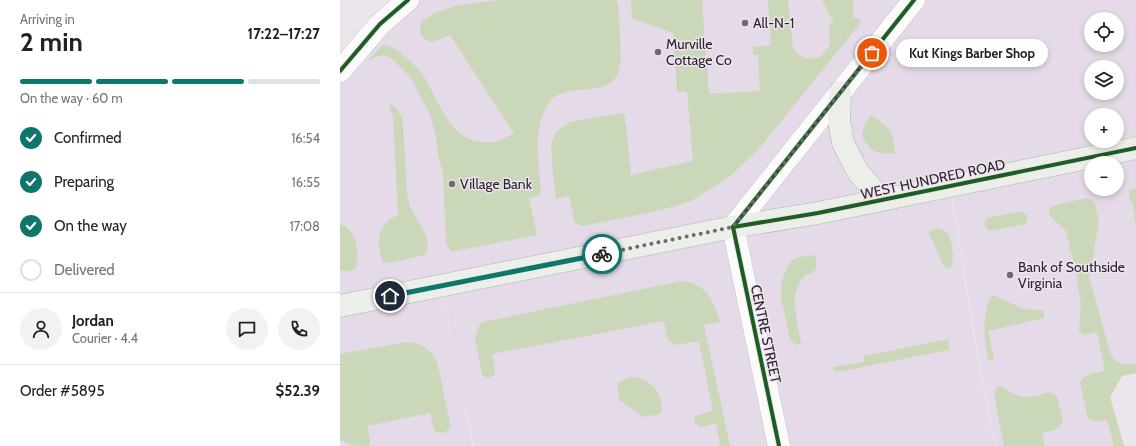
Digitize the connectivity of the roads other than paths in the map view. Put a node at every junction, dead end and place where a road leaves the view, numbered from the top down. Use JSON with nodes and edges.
{"nodes":[{"id":1,"x":408,"y":0,"type":"edge"},
{"id":2,"x":914,"y":0,"type":"edge"},
{"id":3,"x":340,"y":71,"type":"edge"},
{"id":4,"x":840,"y":92,"type":"junction"},
{"id":5,"x":1136,"y":148,"type":"edge"},
{"id":6,"x":882,"y":200,"type":"junction"},
{"id":7,"x":733,"y":227,"type":"junction"},
{"id":8,"x":341,"y":308,"type":"edge"},
{"id":9,"x":779,"y":446,"type":"edge"}],
"edges":[{"from":1,"to":3,"type":"street"},
{"from":2,"to":4,"type":"street"},
{"from":4,"to":6,"type":"main road"},
{"from":4,"to":7,"type":"street"},
{"from":5,"to":6,"type":"main road","name":"WEST HUNDRED ROAD"},
{"from":6,"to":7,"type":"main road","name":"WEST HUNDRED ROAD"},
{"from":7,"to":8,"type":"main road","name":"WEST HUNDRED ROAD"},
{"from":7,"to":9,"type":"street","name":"CENTRE STREET"}]}
